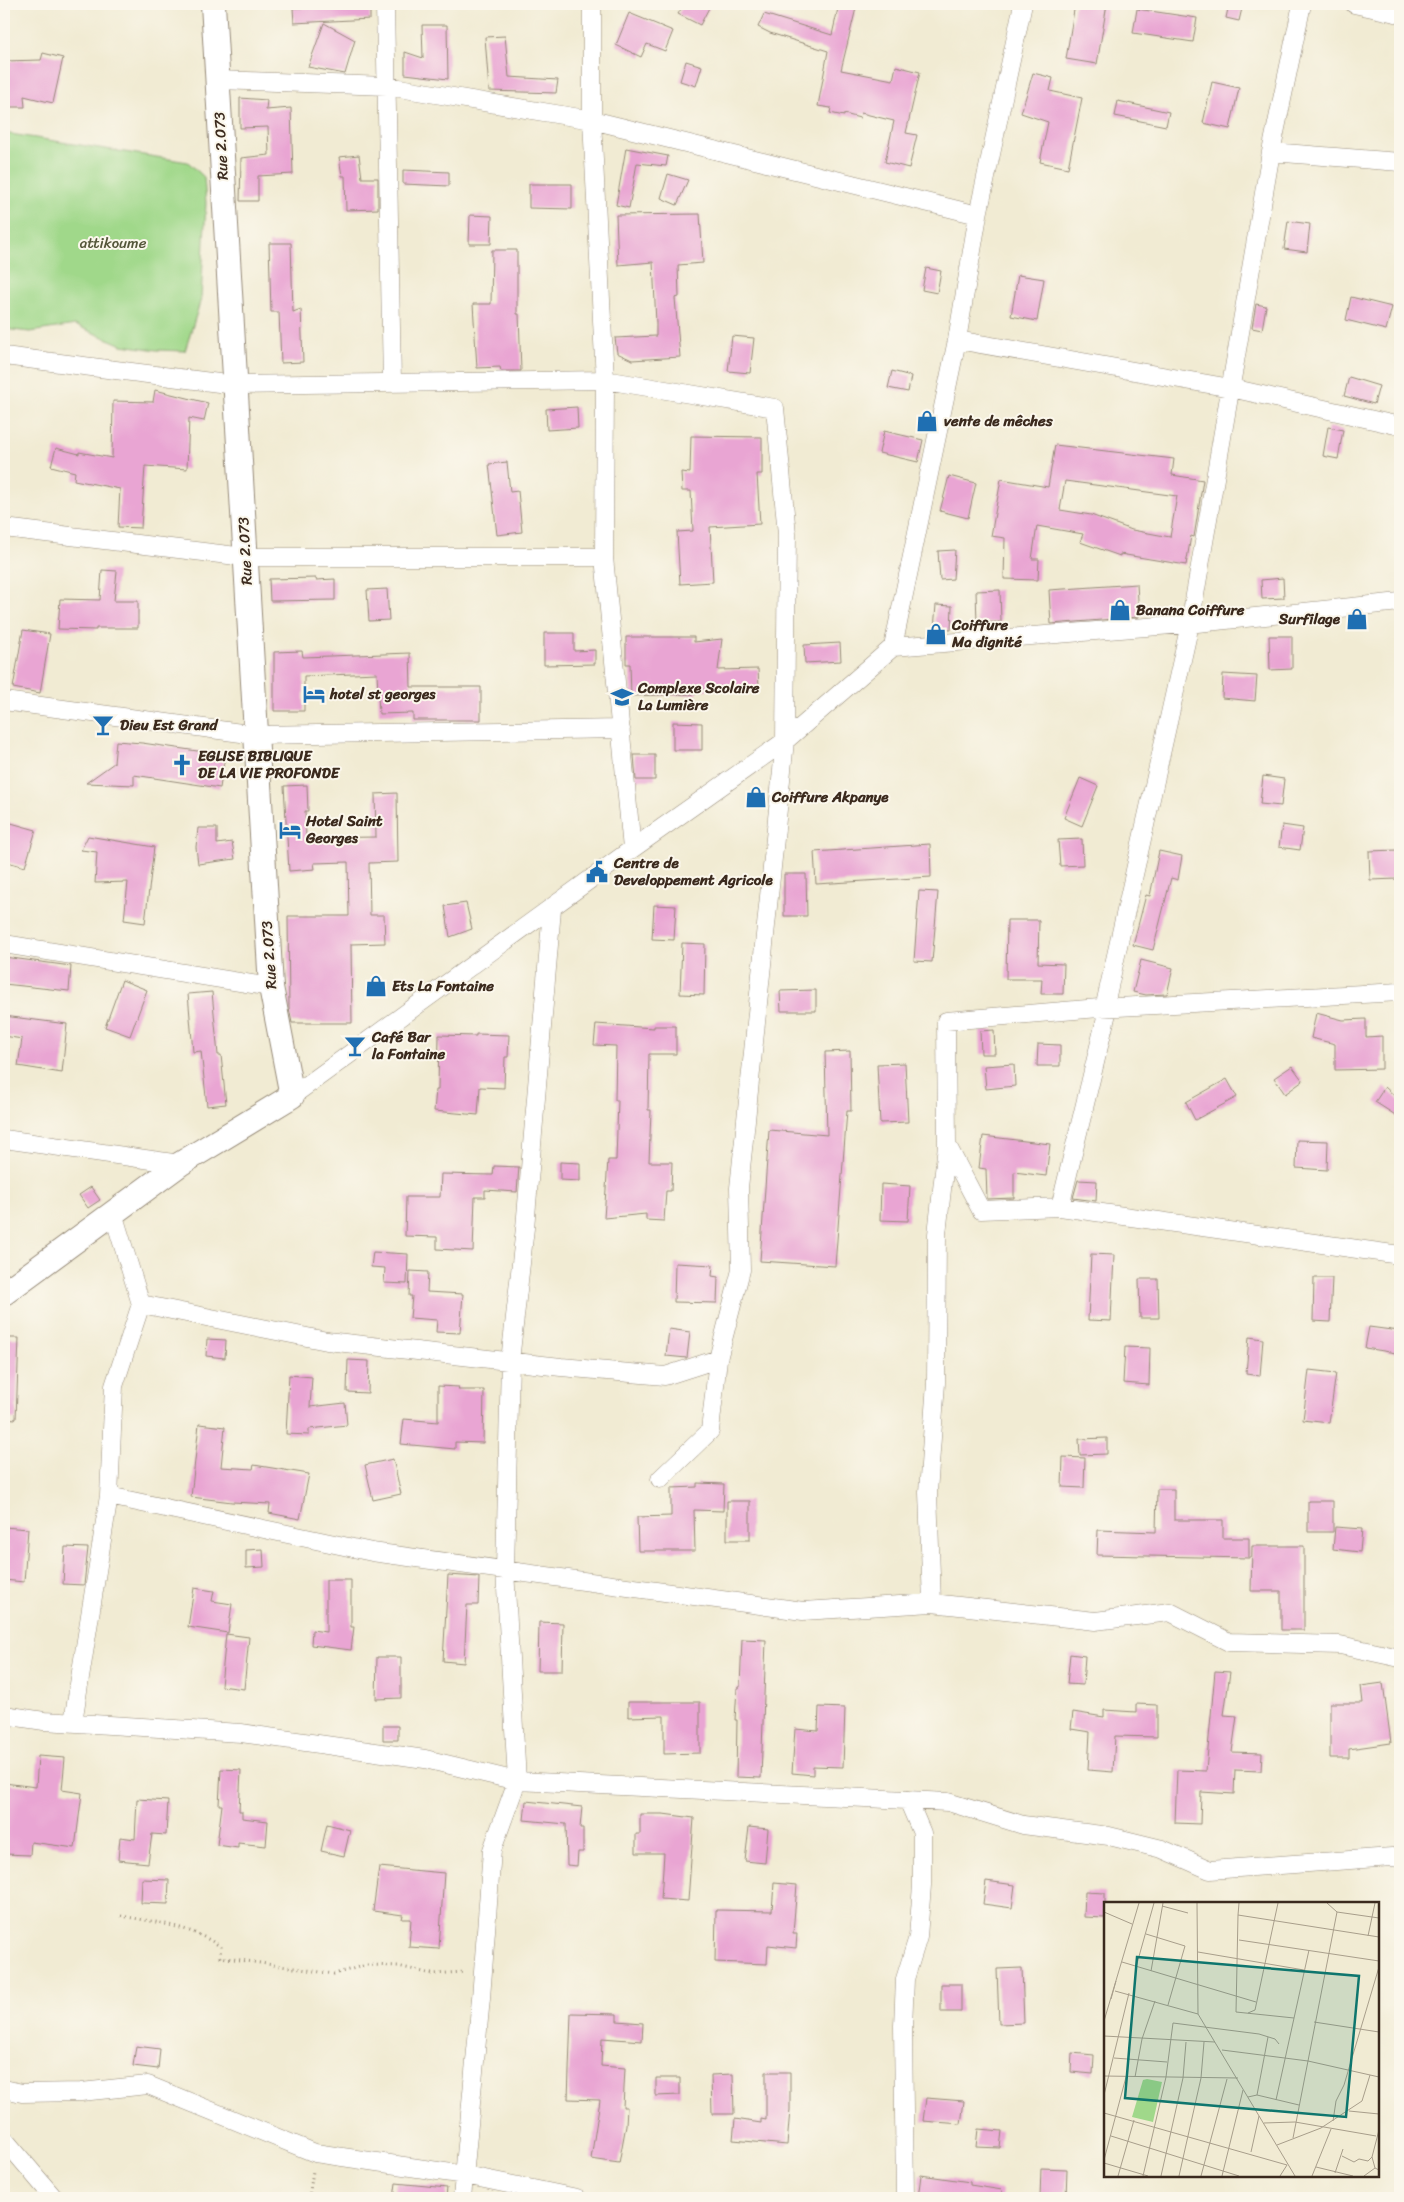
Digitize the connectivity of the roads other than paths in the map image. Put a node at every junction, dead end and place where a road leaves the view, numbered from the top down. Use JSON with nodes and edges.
{"nodes":[{"id":1,"x":213,"y":4,"type":"edge"},
{"id":2,"x":385,"y":4,"type":"edge"},
{"id":3,"x":592,"y":4,"type":"edge"},
{"id":4,"x":1023,"y":4,"type":"edge"},
{"id":5,"x":1302,"y":4,"type":"edge"},
{"id":6,"x":1354,"y":4,"type":"edge"},
{"id":7,"x":1400,"y":14,"type":"edge"},
{"id":8,"x":217,"y":80,"type":"junction"},
{"id":9,"x":387,"y":86,"type":"junction"},
{"id":10,"x":592,"y":120,"type":"junction"},
{"id":11,"x":1271,"y":152,"type":"junction"},
{"id":12,"x":1400,"y":162,"type":"edge"},
{"id":13,"x":978,"y":215,"type":"junction"},
{"id":14,"x":957,"y":340,"type":"junction"},
{"id":15,"x":4,"y":356,"type":"edge"},
{"id":16,"x":605,"y":380,"type":"junction"},
{"id":17,"x":392,"y":383,"type":"junction"},
{"id":18,"x":235,"y":385,"type":"junction"},
{"id":19,"x":1231,"y":388,"type":"junction"},
{"id":20,"x":1400,"y":426,"type":"edge"},
{"id":21,"x":4,"y":528,"type":"edge"},
{"id":22,"x":245,"y":556,"type":"junction"},
{"id":23,"x":604,"y":557,"type":"junction"},
{"id":24,"x":1400,"y":602,"type":"edge"},
{"id":25,"x":1190,"y":624,"type":"junction"},
{"id":26,"x":893,"y":647,"type":"junction"},
{"id":27,"x":4,"y":701,"type":"edge"},
{"id":28,"x":621,"y":729,"type":"junction"},
{"id":29,"x":256,"y":735,"type":"junction"},
{"id":30,"x":785,"y":741,"type":"junction"},
{"id":31,"x":632,"y":849,"type":"junction"},
{"id":32,"x":552,"y":909,"type":"junction"},
{"id":33,"x":4,"y":944,"type":"edge"},
{"id":34,"x":271,"y":987,"type":"junction"},
{"id":35,"x":1400,"y":992,"type":"edge"},
{"id":36,"x":1108,"y":1009,"type":"junction"},
{"id":37,"x":292,"y":1096,"type":"junction"},
{"id":38,"x":4,"y":1139,"type":"edge"},
{"id":39,"x":947,"y":1145,"type":"junction"},
{"id":40,"x":180,"y":1164,"type":"junction"},
{"id":41,"x":1060,"y":1207,"type":"junction"},
{"id":42,"x":113,"y":1213,"type":"junction"},
{"id":43,"x":1400,"y":1254,"type":"edge"},
{"id":44,"x":4,"y":1293,"type":"edge"},
{"id":45,"x":140,"y":1304,"type":"junction"},
{"id":46,"x":718,"y":1359,"type":"junction"},
{"id":47,"x":510,"y":1361,"type":"junction"},
{"id":48,"x":660,"y":1479,"type":"dead end"},
{"id":49,"x":110,"y":1496,"type":"junction"},
{"id":50,"x":505,"y":1570,"type":"junction"},
{"id":51,"x":932,"y":1603,"type":"junction"},
{"id":52,"x":1400,"y":1658,"type":"edge"},
{"id":53,"x":4,"y":1715,"type":"edge"},
{"id":54,"x":73,"y":1722,"type":"junction"},
{"id":55,"x":517,"y":1781,"type":"junction"},
{"id":56,"x":908,"y":1800,"type":"junction"},
{"id":57,"x":1400,"y":1858,"type":"edge"},
{"id":58,"x":4,"y":2089,"type":"edge"},
{"id":59,"x":4,"y":2139,"type":"edge"},
{"id":60,"x":465,"y":2175,"type":"junction"},
{"id":61,"x":54,"y":2198,"type":"edge"},
{"id":62,"x":462,"y":2198,"type":"edge"},
{"id":63,"x":577,"y":2198,"type":"edge"},
{"id":64,"x":905,"y":2198,"type":"edge"}],
"edges":[{"from":1,"to":8,"type":"street","name":"Rue 2.073"},
{"from":2,"to":9,"type":"street"},
{"from":3,"to":10,"type":"street"},
{"from":4,"to":13,"type":"street"},
{"from":5,"to":11,"type":"street"},
{"from":6,"to":7,"type":"street"},
{"from":8,"to":9,"type":"street"},
{"from":8,"to":18,"type":"street","name":"Rue 2.073"},
{"from":9,"to":10,"type":"street"},
{"from":9,"to":17,"type":"street"},
{"from":10,"to":13,"type":"street"},
{"from":10,"to":16,"type":"street"},
{"from":11,"to":12,"type":"street"},
{"from":11,"to":19,"type":"street"},
{"from":13,"to":14,"type":"street"},
{"from":14,"to":19,"type":"street"},
{"from":14,"to":26,"type":"street"},
{"from":15,"to":18,"type":"street"},
{"from":16,"to":17,"type":"street"},
{"from":16,"to":23,"type":"street"},
{"from":16,"to":30,"type":"street"},
{"from":17,"to":18,"type":"street"},
{"from":18,"to":22,"type":"street","name":"Rue 2.073"},
{"from":19,"to":20,"type":"street"},
{"from":19,"to":25,"type":"street"},
{"from":21,"to":22,"type":"street"},
{"from":22,"to":23,"type":"street"},
{"from":22,"to":29,"type":"street","name":"Rue 2.073"},
{"from":23,"to":28,"type":"street"},
{"from":24,"to":25,"type":"street"},
{"from":25,"to":26,"type":"street"},
{"from":25,"to":36,"type":"street"},
{"from":26,"to":30,"type":"street"},
{"from":27,"to":29,"type":"street"},
{"from":28,"to":29,"type":"street"},
{"from":28,"to":31,"type":"street"},
{"from":29,"to":34,"type":"street","name":"Rue 2.073"},
{"from":30,"to":31,"type":"street"},
{"from":30,"to":46,"type":"street"},
{"from":31,"to":32,"type":"street"},
{"from":32,"to":37,"type":"street"},
{"from":32,"to":47,"type":"street"},
{"from":33,"to":34,"type":"street"},
{"from":34,"to":37,"type":"street","name":"Rue 2.073"},
{"from":35,"to":36,"type":"street"},
{"from":36,"to":39,"type":"street"},
{"from":36,"to":41,"type":"street"},
{"from":37,"to":40,"type":"street"},
{"from":38,"to":40,"type":"street"},
{"from":39,"to":41,"type":"street"},
{"from":39,"to":51,"type":"street"},
{"from":40,"to":42,"type":"street"},
{"from":41,"to":43,"type":"street"},
{"from":42,"to":44,"type":"street"},
{"from":42,"to":45,"type":"street"},
{"from":45,"to":47,"type":"street"},
{"from":45,"to":49,"type":"street"},
{"from":46,"to":47,"type":"street"},
{"from":46,"to":48,"type":"street"},
{"from":47,"to":50,"type":"street"},
{"from":49,"to":50,"type":"street"},
{"from":49,"to":54,"type":"street"},
{"from":50,"to":51,"type":"street"},
{"from":50,"to":55,"type":"street"},
{"from":51,"to":52,"type":"street"},
{"from":53,"to":54,"type":"street"},
{"from":54,"to":55,"type":"street"},
{"from":55,"to":56,"type":"street"},
{"from":55,"to":60,"type":"street"},
{"from":56,"to":57,"type":"street"},
{"from":56,"to":64,"type":"street"},
{"from":58,"to":60,"type":"street"},
{"from":59,"to":61,"type":"street"},
{"from":60,"to":62,"type":"street"},
{"from":60,"to":63,"type":"street"}]}
